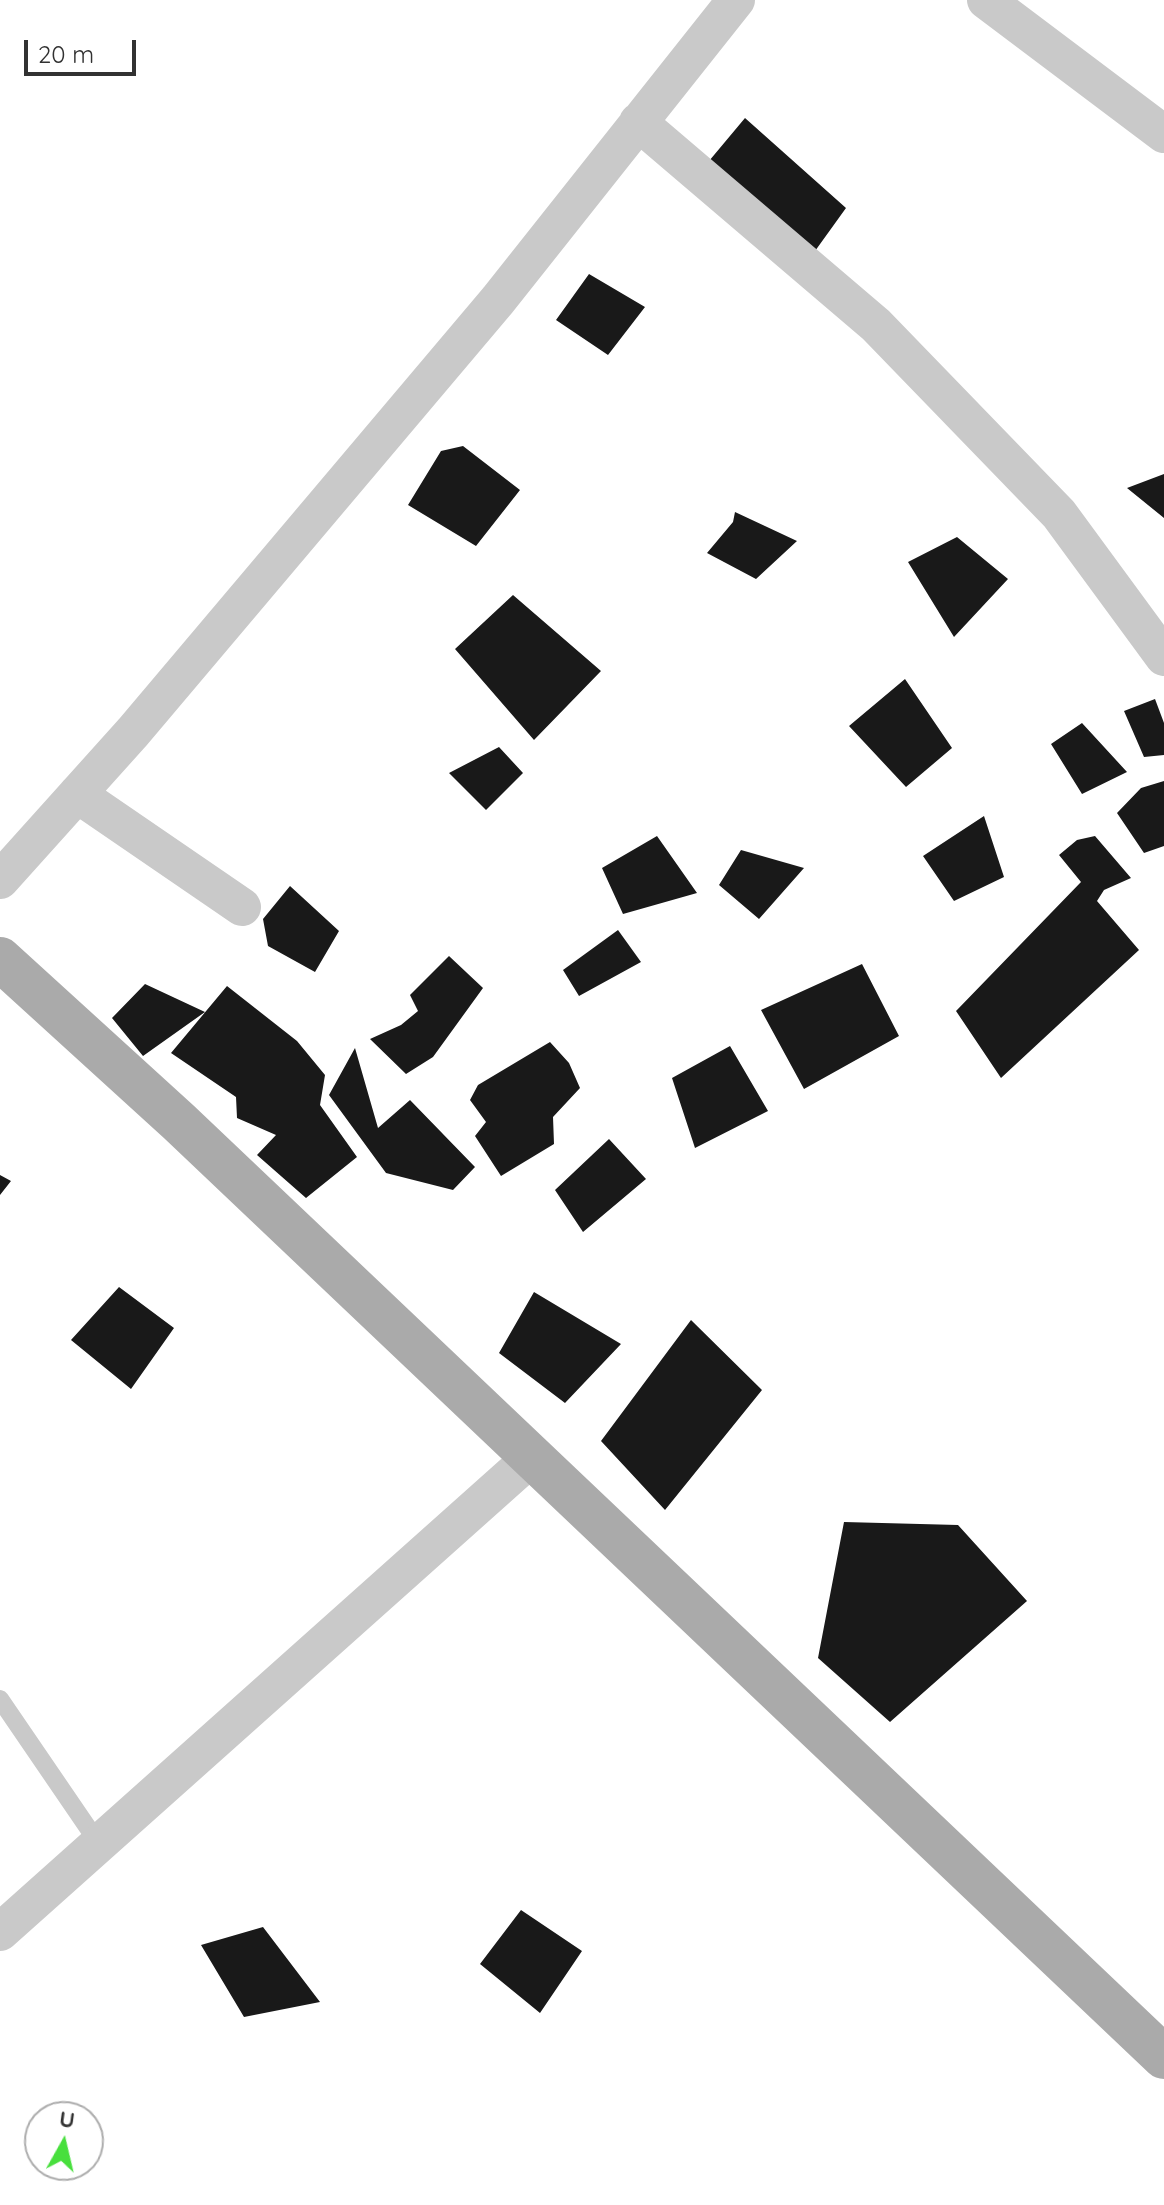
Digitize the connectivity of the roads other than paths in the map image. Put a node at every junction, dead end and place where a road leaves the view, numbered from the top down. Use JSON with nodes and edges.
{"nodes":[{"id":1,"x":736,"y":0,"type":"edge"},
{"id":2,"x":986,"y":0,"type":"edge"},
{"id":3,"x":638,"y":122,"type":"junction"},
{"id":4,"x":1164,"y":134,"type":"edge"},
{"id":5,"x":1164,"y":657,"type":"edge"},
{"id":6,"x":77,"y":794,"type":"junction"},
{"id":7,"x":0,"y":880,"type":"edge"},
{"id":8,"x":242,"y":907,"type":"dead end"},
{"id":9,"x":0,"y":959,"type":"edge"},
{"id":10,"x":532,"y":1457,"type":"junction"},
{"id":11,"x":0,"y":1699,"type":"edge"},
{"id":12,"x":99,"y":1844,"type":"junction"},
{"id":13,"x":0,"y":1932,"type":"edge"},
{"id":14,"x":1164,"y":2057,"type":"edge"}],
"edges":[{"from":1,"to":3,"type":"street"},
{"from":2,"to":4,"type":"street"},
{"from":3,"to":5,"type":"street"},
{"from":3,"to":6,"type":"street"},
{"from":6,"to":7,"type":"street"},
{"from":6,"to":8,"type":"street"},
{"from":9,"to":10,"type":"main road"},
{"from":10,"to":12,"type":"street"},
{"from":10,"to":14,"type":"main road"},
{"from":11,"to":12,"type":"lane"},
{"from":12,"to":13,"type":"street"}]}
